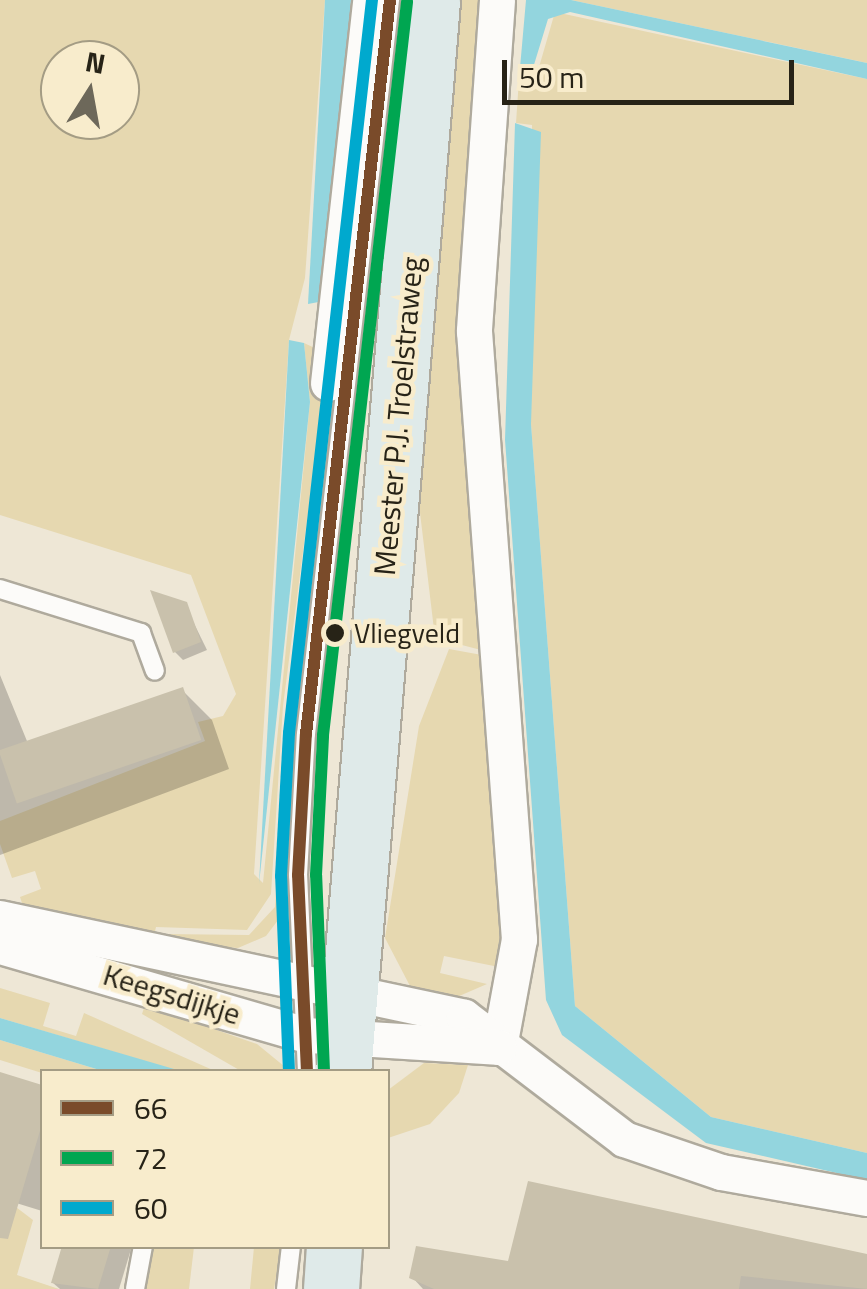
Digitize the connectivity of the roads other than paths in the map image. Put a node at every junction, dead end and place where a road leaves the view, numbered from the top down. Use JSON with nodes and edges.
{"nodes":[{"id":1,"x":370,"y":0,"type":"edge"},
{"id":2,"x":390,"y":0,"type":"edge"},
{"id":3,"x":432,"y":0,"type":"edge"},
{"id":4,"x":497,"y":0,"type":"edge"},
{"id":5,"x":328,"y":383,"type":"dead end"},
{"id":6,"x":0,"y":589,"type":"edge"},
{"id":7,"x":155,"y":671,"type":"dead end"},
{"id":8,"x":0,"y":918,"type":"edge"},
{"id":9,"x":0,"y":946,"type":"edge"},
{"id":10,"x":326,"y":1031,"type":"edge"},
{"id":11,"x":499,"y":1047,"type":"junction"},
{"id":12,"x":867,"y":1198,"type":"edge"},
{"id":13,"x":142,"y":1249,"type":"edge"},
{"id":14,"x":292,"y":1249,"type":"edge"},
{"id":15,"x":334,"y":1249,"type":"edge"},
{"id":16,"x":135,"y":1289,"type":"edge"},
{"id":17,"x":286,"y":1289,"type":"edge"},
{"id":18,"x":331,"y":1289,"type":"edge"}],
"edges":[{"from":1,"to":5,"type":"street"},
{"from":2,"to":10,"type":"lane","name":"Meester P.J. Troelstraweg"},
{"from":3,"to":10,"type":"main road","name":"Meester P.J. Troelstraweg"},
{"from":4,"to":11,"type":"street"},
{"from":6,"to":7,"type":"lane"},
{"from":8,"to":10,"type":"street","name":"Keegsdijkje"},
{"from":9,"to":10,"type":"street","name":"Keegsdijkje"},
{"from":10,"to":11,"type":"street"},
{"from":10,"to":11,"type":"street"},
{"from":11,"to":12,"type":"street"},
{"from":13,"to":16,"type":"lane"},
{"from":14,"to":17,"type":"lane"},
{"from":15,"to":18,"type":"main road"}]}
